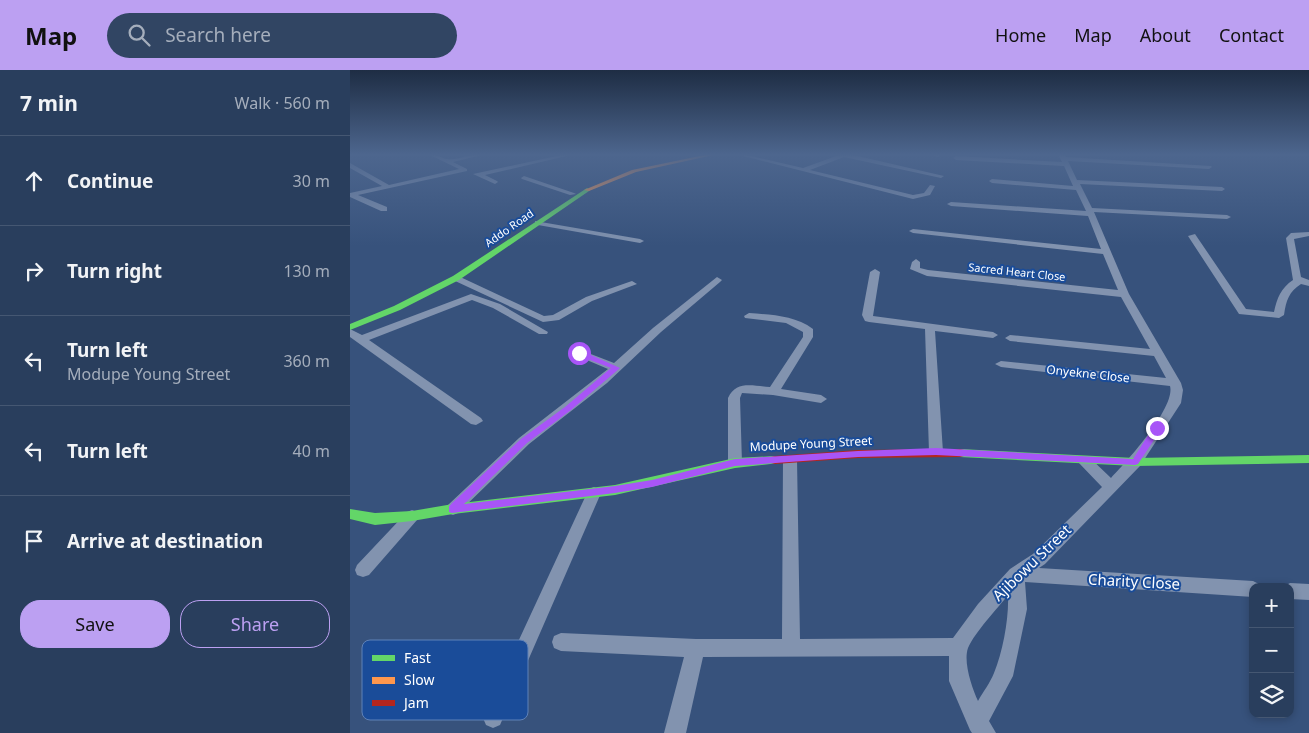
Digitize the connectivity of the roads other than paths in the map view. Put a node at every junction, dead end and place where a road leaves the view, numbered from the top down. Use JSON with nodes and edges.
{"nodes":[{"id":1,"x":384,"y":185,"type":"edge"},
{"id":2,"x":397,"y":185,"type":"edge"},
{"id":3,"x":545,"y":185,"type":"edge"},
{"id":4,"x":589,"y":185,"type":"edge"},
{"id":5,"x":596,"y":185,"type":"edge"},
{"id":6,"x":863,"y":185,"type":"edge"},
{"id":7,"x":1075,"y":185,"type":"joint"},
{"id":8,"x":932,"y":186,"type":"dead end"},
{"id":9,"x":388,"y":187,"type":"junction"},
{"id":10,"x":1222,"y":190,"type":"dead end"},
{"id":11,"x":572,"y":194,"type":"junction"},
{"id":12,"x":350,"y":195,"type":"edge"},
{"id":13,"x":951,"y":204,"type":"dead end"},
{"id":14,"x":384,"y":209,"type":"dead end"},
{"id":15,"x":1090,"y":212,"type":"junction"},
{"id":16,"x":1227,"y":217,"type":"dead end"},
{"id":17,"x":538,"y":223,"type":"junction"},
{"id":18,"x":913,"y":231,"type":"dead end"},
{"id":19,"x":1309,"y":234,"type":"edge"},
{"id":20,"x":1192,"y":236,"type":"dead end"},
{"id":21,"x":640,"y":241,"type":"dead end"},
{"id":22,"x":1105,"y":252,"type":"junction"},
{"id":23,"x":916,"y":262,"type":"dead end"},
{"id":24,"x":875,"y":272,"type":"dead end"},
{"id":25,"x":456,"y":278,"type":"junction"},
{"id":26,"x":717,"y":280,"type":"dead end"},
{"id":27,"x":1304,"y":282,"type":"edge"},
{"id":28,"x":632,"y":284,"type":"dead end"},
{"id":29,"x":1124,"y":294,"type":"junction"},
{"id":30,"x":749,"y":316,"type":"dead end"},
{"id":31,"x":350,"y":322,"type":"edge"},
{"id":32,"x":350,"y":327,"type":"edge"},
{"id":33,"x":930,"y":327,"type":"junction"},
{"id":34,"x":543,"y":332,"type":"dead end"},
{"id":35,"x":993,"y":335,"type":"dead end"},
{"id":36,"x":355,"y":336,"type":"edge"},
{"id":37,"x":1010,"y":338,"type":"dead end"},
{"id":38,"x":579,"y":353,"type":"dead end"},
{"id":39,"x":1157,"y":353,"type":"junction"},
{"id":40,"x":1001,"y":364,"type":"dead end"},
{"id":41,"x":616,"y":368,"type":"junction"},
{"id":42,"x":1175,"y":383,"type":"junction"},
{"id":43,"x":773,"y":391,"type":"junction"},
{"id":44,"x":821,"y":399,"type":"dead end"},
{"id":45,"x":476,"y":421,"type":"dead end"},
{"id":46,"x":936,"y":452,"type":"junction"},
{"id":47,"x":790,"y":459,"type":"junction"},
{"id":48,"x":1083,"y":459,"type":"junction"},
{"id":49,"x":1309,"y":459,"type":"edge"},
{"id":50,"x":1135,"y":462,"type":"junction"},
{"id":51,"x":735,"y":463,"type":"junction"},
{"id":52,"x":1111,"y":487,"type":"junction"},
{"id":53,"x":594,"y":492,"type":"junction"},
{"id":54,"x":452,"y":509,"type":"junction"},
{"id":55,"x":350,"y":514,"type":"edge"},
{"id":56,"x":412,"y":516,"type":"junction"},
{"id":57,"x":363,"y":570,"type":"dead end"},
{"id":58,"x":1016,"y":574,"type":"junction"},
{"id":59,"x":1249,"y":589,"type":"edge"},
{"id":60,"x":1294,"y":591,"type":"edge"},
{"id":61,"x":1309,"y":592,"type":"edge"},
{"id":62,"x":528,"y":640,"type":"edge"},
{"id":63,"x":562,"y":642,"type":"dead end"},
{"id":64,"x":696,"y":648,"type":"junction"},
{"id":65,"x":791,"y":648,"type":"junction"},
{"id":66,"x":958,"y":648,"type":"junction"},
{"id":67,"x":981,"y":728,"type":"edge"},
{"id":68,"x":675,"y":733,"type":"edge"}],
"edges":[{"from":1,"to":9,"type":"street"},
{"from":2,"to":9,"type":"street"},
{"from":3,"to":11,"type":"street"},
{"from":4,"to":11,"type":"main road","name":"Addo Road"},
{"from":5,"to":17,"type":"main road","name":"Addo Road"},
{"from":6,"to":8,"type":"street"},
{"from":7,"to":10,"type":"street"},
{"from":7,"to":15,"type":"street"},
{"from":9,"to":12,"type":"street"},
{"from":11,"to":31,"type":"main road","name":"Addo Road"},
{"from":12,"to":14,"type":"street"},
{"from":13,"to":15,"type":"street"},
{"from":15,"to":16,"type":"street"},
{"from":15,"to":22,"type":"street"},
{"from":17,"to":21,"type":"street"},
{"from":17,"to":25,"type":"main road","name":"Addo Road"},
{"from":18,"to":22,"type":"street"},
{"from":19,"to":27,"type":"street"},
{"from":20,"to":27,"type":"street"},
{"from":22,"to":29,"type":"street"},
{"from":23,"to":29,"type":"street","name":"Sacred Heart Close"},
{"from":24,"to":33,"type":"street"},
{"from":25,"to":28,"type":"street"},
{"from":25,"to":32,"type":"main road","name":"Addo Road"},
{"from":26,"to":41,"type":"street"},
{"from":29,"to":39,"type":"street"},
{"from":30,"to":43,"type":"street"},
{"from":33,"to":35,"type":"street"},
{"from":33,"to":46,"type":"street"},
{"from":34,"to":36,"type":"street"},
{"from":36,"to":45,"type":"street"},
{"from":37,"to":39,"type":"street"},
{"from":38,"to":41,"type":"street"},
{"from":39,"to":42,"type":"street"},
{"from":40,"to":42,"type":"street","name":"Onyekne Close"},
{"from":41,"to":54,"type":"street"},
{"from":42,"to":50,"type":"street","name":"Ajibowu Street"},
{"from":43,"to":44,"type":"street"},
{"from":43,"to":51,"type":"street"},
{"from":46,"to":47,"type":"main road","name":"Modupe Young Street"},
{"from":46,"to":48,"type":"main road","name":"Modupe Young Street"},
{"from":47,"to":51,"type":"main road","name":"Modupe Young Street"},
{"from":47,"to":65,"type":"street"},
{"from":48,"to":50,"type":"main road","name":"Modupe Young Street"},
{"from":48,"to":52,"type":"street"},
{"from":49,"to":50,"type":"main road","name":"Modupe Young Street"},
{"from":50,"to":52,"type":"street","name":"Ajibowu Street"},
{"from":51,"to":53,"type":"main road","name":"Modupe Young Street"},
{"from":52,"to":58,"type":"street","name":"Ajibowu Street"},
{"from":53,"to":54,"type":"main road","name":"Modupe Young Street"},
{"from":53,"to":62,"type":"street"},
{"from":54,"to":56,"type":"main road","name":"Modupe Young Street"},
{"from":55,"to":56,"type":"main road","name":"Modupe Young Street"},
{"from":56,"to":57,"type":"street"},
{"from":58,"to":59,"type":"street","name":"Charity Close"},
{"from":58,"to":66,"type":"street","name":"Ajibowu Street"},
{"from":58,"to":67,"type":"street"},
{"from":60,"to":61,"type":"street"},
{"from":63,"to":64,"type":"street"},
{"from":64,"to":65,"type":"street"},
{"from":64,"to":68,"type":"street"},
{"from":65,"to":66,"type":"street"},
{"from":66,"to":67,"type":"street"}]}
